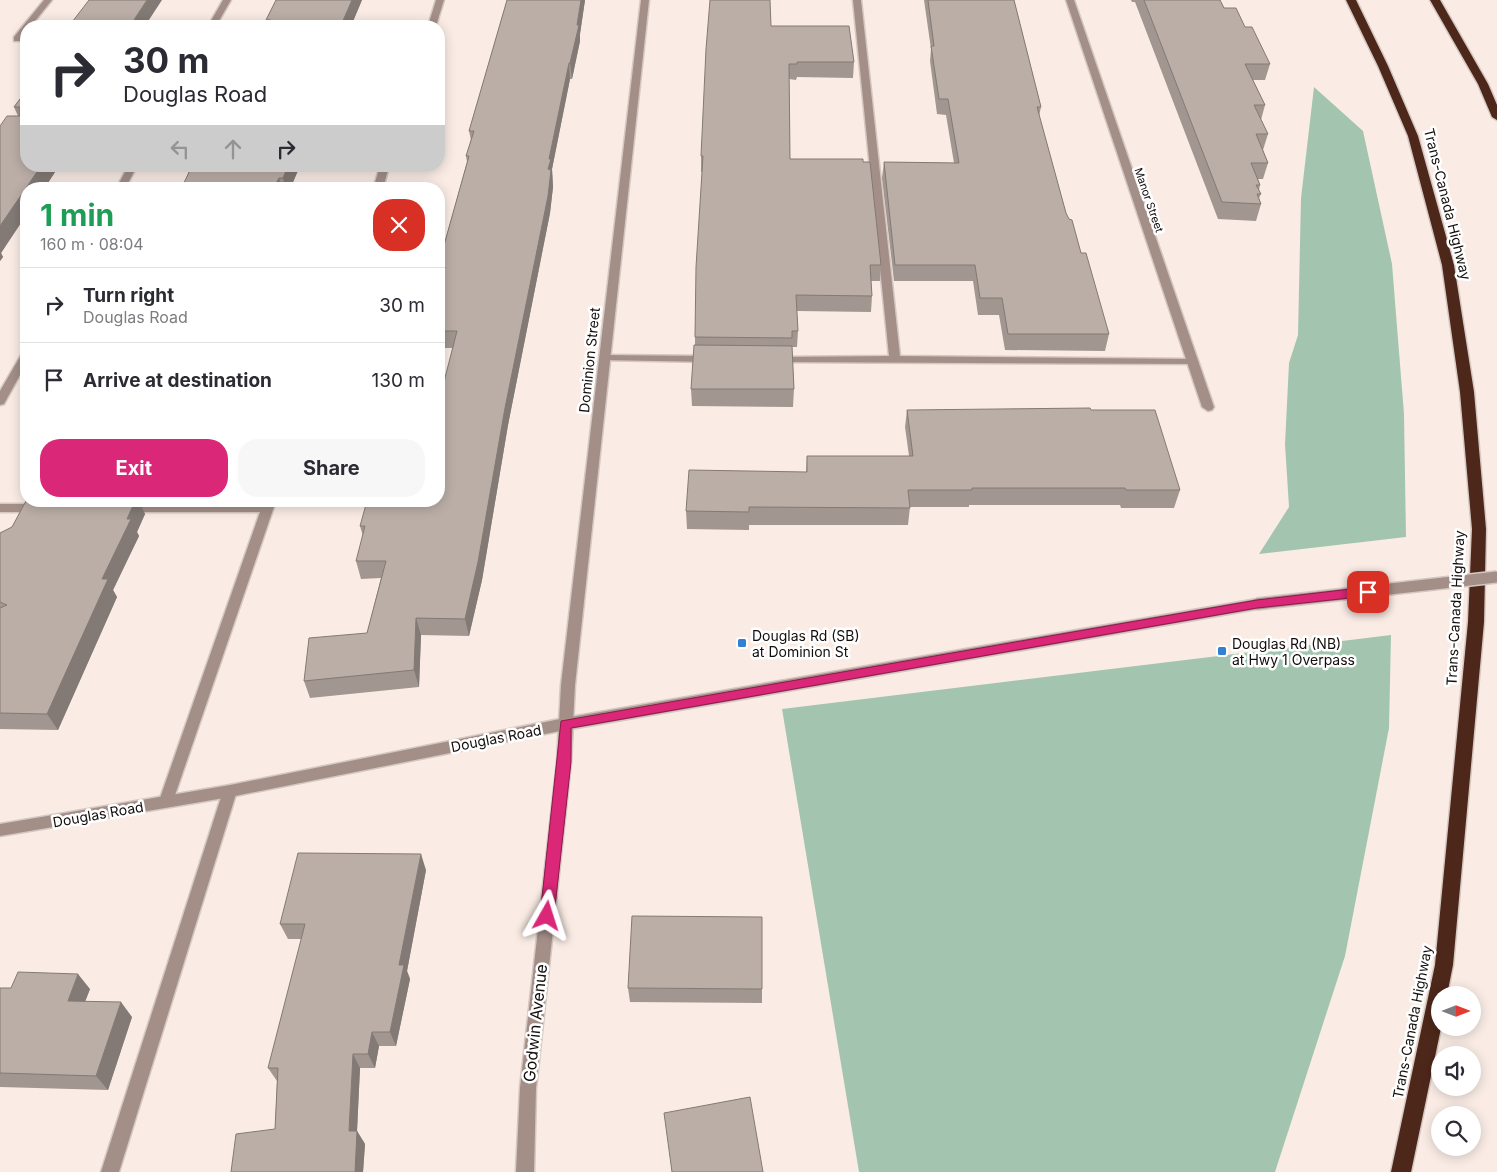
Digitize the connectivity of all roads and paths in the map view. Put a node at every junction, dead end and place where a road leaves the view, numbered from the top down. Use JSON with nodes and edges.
{"nodes":[{"id":1,"x":48,"y":0,"type":"edge"},
{"id":2,"x":227,"y":0,"type":"edge"},
{"id":3,"x":440,"y":0,"type":"edge"},
{"id":4,"x":646,"y":0,"type":"edge"},
{"id":5,"x":857,"y":0,"type":"edge"},
{"id":6,"x":1070,"y":0,"type":"edge"},
{"id":7,"x":1351,"y":0,"type":"edge"},
{"id":8,"x":1435,"y":0,"type":"edge"},
{"id":9,"x":32,"y":20,"type":"edge"},
{"id":10,"x":215,"y":20,"type":"edge"},
{"id":11,"x":434,"y":20,"type":"edge"},
{"id":12,"x":20,"y":36,"type":"edge"},
{"id":13,"x":17,"y":40,"type":"dead end"},
{"id":14,"x":1497,"y":117,"type":"edge"},
{"id":15,"x":605,"y":358,"type":"junction"},
{"id":16,"x":722,"y":359,"type":"edge"},
{"id":17,"x":895,"y":359,"type":"junction"},
{"id":18,"x":771,"y":360,"type":"edge"},
{"id":19,"x":1191,"y":362,"type":"junction"},
{"id":20,"x":20,"y":366,"type":"edge"},
{"id":21,"x":0,"y":401,"type":"edge"},
{"id":22,"x":1208,"y":407,"type":"dead end"},
{"id":23,"x":162,"y":507,"type":"edge"},
{"id":24,"x":268,"y":507,"type":"edge"},
{"id":25,"x":0,"y":508,"type":"edge"},
{"id":26,"x":50,"y":508,"type":"edge"},
{"id":27,"x":109,"y":508,"type":"edge"},
{"id":28,"x":1497,"y":577,"type":"edge"},
{"id":29,"x":565,"y":724,"type":"junction"},
{"id":30,"x":230,"y":791,"type":"junction"},
{"id":31,"x":166,"y":801,"type":"junction"},
{"id":32,"x":0,"y":830,"type":"edge"},
{"id":33,"x":110,"y":1172,"type":"edge"},
{"id":34,"x":525,"y":1172,"type":"edge"},
{"id":35,"x":1401,"y":1172,"type":"edge"}],
"edges":[{"from":1,"to":9,"type":"street"},
{"from":2,"to":10,"type":"street"},
{"from":3,"to":11,"type":"street"},
{"from":4,"to":15,"type":"street","name":"Dominion Street"},
{"from":5,"to":17,"type":"street"},
{"from":6,"to":19,"type":"street","name":"Manor Street"},
{"from":7,"to":35,"type":"highway","name":"Trans-Canada Highway"},
{"from":8,"to":14,"type":"highway"},
{"from":12,"to":13,"type":"street"},
{"from":15,"to":16,"type":"street"},
{"from":15,"to":29,"type":"street","name":"Dominion Street"},
{"from":17,"to":18,"type":"street"},
{"from":17,"to":19,"type":"street"},
{"from":19,"to":22,"type":"street","name":"Manor Street"},
{"from":20,"to":21,"type":"street"},
{"from":23,"to":27,"type":"street"},
{"from":24,"to":31,"type":"street"},
{"from":25,"to":26,"type":"street"},
{"from":28,"to":29,"type":"street","name":"Douglas Road","bridge":true},
{"from":29,"to":30,"type":"street","name":"Douglas Road"},
{"from":29,"to":34,"type":"street","name":"Godwin Avenue"},
{"from":30,"to":31,"type":"street","name":"Douglas Road"},
{"from":30,"to":33,"type":"street"},
{"from":31,"to":32,"type":"street","name":"Douglas Road"}]}
